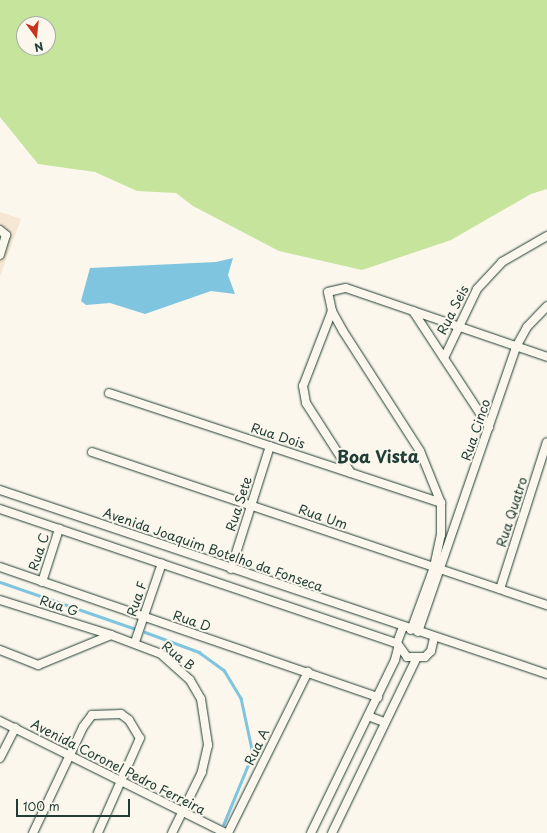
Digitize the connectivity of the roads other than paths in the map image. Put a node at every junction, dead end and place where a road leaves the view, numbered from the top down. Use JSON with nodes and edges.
{"nodes":[{"id":1,"x":0,"y":230,"type":"edge"},
{"id":2,"x":547,"y":236,"type":"edge"},
{"id":3,"x":0,"y":255,"type":"edge"},
{"id":4,"x":547,"y":306,"type":"edge"},
{"id":5,"x":332,"y":311,"type":"junction"},
{"id":6,"x":414,"y":311,"type":"junction"},
{"id":7,"x":457,"y":326,"type":"junction"},
{"id":8,"x":516,"y":347,"type":"junction"},
{"id":9,"x":547,"y":357,"type":"edge"},
{"id":10,"x":444,"y":358,"type":"junction"},
{"id":11,"x":109,"y":393,"type":"dead end"},
{"id":12,"x":489,"y":427,"type":"junction"},
{"id":13,"x":547,"y":442,"type":"edge"},
{"id":14,"x":270,"y":446,"type":"junction"},
{"id":15,"x":92,"y":452,"type":"dead end"},
{"id":16,"x":351,"y":473,"type":"junction"},
{"id":17,"x":0,"y":490,"type":"edge"},
{"id":18,"x":441,"y":502,"type":"junction"},
{"id":19,"x":251,"y":505,"type":"junction"},
{"id":20,"x":0,"y":509,"type":"edge"},
{"id":21,"x":59,"y":529,"type":"junction"},
{"id":22,"x":162,"y":563,"type":"junction"},
{"id":23,"x":0,"y":567,"type":"edge"},
{"id":24,"x":437,"y":568,"type":"junction"},
{"id":25,"x":231,"y":569,"type":"junction"},
{"id":26,"x":42,"y":582,"type":"junction"},
{"id":27,"x":500,"y":589,"type":"junction"},
{"id":28,"x":0,"y":600,"type":"edge"},
{"id":29,"x":547,"y":605,"type":"edge"},
{"id":30,"x":143,"y":618,"type":"junction"},
{"id":31,"x":411,"y":630,"type":"junction"},
{"id":32,"x":111,"y":635,"type":"junction"},
{"id":33,"x":434,"y":638,"type":"junction"},
{"id":34,"x":135,"y":642,"type":"junction"},
{"id":35,"x":397,"y":645,"type":"junction"},
{"id":36,"x":0,"y":650,"type":"edge"},
{"id":37,"x":416,"y":659,"type":"junction"},
{"id":38,"x":308,"y":672,"type":"junction"},
{"id":39,"x":547,"y":674,"type":"edge"},
{"id":40,"x":378,"y":697,"type":"junction"},
{"id":41,"x":368,"y":716,"type":"junction"},
{"id":42,"x":0,"y":721,"type":"edge"},
{"id":43,"x":384,"y":722,"type":"junction"},
{"id":44,"x":15,"y":728,"type":"junction"},
{"id":45,"x":70,"y":755,"type":"junction"},
{"id":46,"x":0,"y":758,"type":"edge"},
{"id":47,"x":123,"y":780,"type":"junction"},
{"id":48,"x":181,"y":813,"type":"junction"},
{"id":49,"x":33,"y":833,"type":"edge"},
{"id":50,"x":98,"y":833,"type":"edge"},
{"id":51,"x":172,"y":833,"type":"edge"},
{"id":52,"x":227,"y":833,"type":"edge"},
{"id":53,"x":312,"y":833,"type":"edge"},
{"id":54,"x":332,"y":833,"type":"edge"}],
"edges":[{"from":1,"to":3,"type":"street"},
{"from":2,"to":7,"type":"street","name":"Rua Seis"},
{"from":4,"to":8,"type":"street","name":"Rua Cinco"},
{"from":5,"to":6,"type":"street"},
{"from":5,"to":16,"type":"street"},
{"from":5,"to":18,"type":"street"},
{"from":6,"to":7,"type":"street"},
{"from":6,"to":10,"type":"street"},
{"from":7,"to":8,"type":"street"},
{"from":7,"to":10,"type":"street","name":"Rua Seis"},
{"from":8,"to":9,"type":"street"},
{"from":8,"to":12,"type":"street","name":"Rua Cinco"},
{"from":10,"to":12,"type":"street"},
{"from":11,"to":14,"type":"street","name":"Rua Dois"},
{"from":12,"to":24,"type":"street","name":"Rua Cinco"},
{"from":13,"to":27,"type":"street","name":"Rua Quatro"},
{"from":14,"to":16,"type":"street","name":"Rua Dois"},
{"from":14,"to":19,"type":"street","name":"Rua Sete"},
{"from":15,"to":19,"type":"street","name":"Rua Um"},
{"from":16,"to":18,"type":"street","name":"Rua Dois"},
{"from":17,"to":25,"type":"street","name":"Avenida Joaquim Botelho da Fonseca"},
{"from":18,"to":24,"type":"street"},
{"from":19,"to":24,"type":"street","name":"Rua Um"},
{"from":19,"to":25,"type":"street","name":"Rua Sete"},
{"from":20,"to":21,"type":"street"},
{"from":21,"to":22,"type":"street"},
{"from":21,"to":26,"type":"street","name":"Rua C"},
{"from":22,"to":30,"type":"street","name":"Rua F"},
{"from":22,"to":35,"type":"street"},
{"from":23,"to":26,"type":"street","name":"Rua D"},
{"from":24,"to":27,"type":"street","name":"Rua Um"},
{"from":24,"to":31,"type":"street"},
{"from":25,"to":31,"type":"street","name":"Avenida Joaquim Botelho da Fonseca"},
{"from":26,"to":30,"type":"street","name":"Rua D"},
{"from":27,"to":29,"type":"street","name":"Rua Um"},
{"from":28,"to":32,"type":"street","name":"Rua G"},
{"from":30,"to":34,"type":"street","name":"Rua F"},
{"from":30,"to":38,"type":"street","name":"Rua D"},
{"from":31,"to":33,"type":"street","name":"Avenida Joaquim Botelho da Fonseca"},
{"from":31,"to":35,"type":"street"},
{"from":32,"to":34,"type":"street","name":"Rua B"},
{"from":32,"to":36,"type":"street"},
{"from":33,"to":37,"type":"street"},
{"from":33,"to":39,"type":"street","name":"Avenida Joaquim Botelho da Fonseca"},
{"from":34,"to":48,"type":"street","name":"Rua B"},
{"from":35,"to":37,"type":"street"},
{"from":35,"to":40,"type":"street"},
{"from":37,"to":43,"type":"street"},
{"from":38,"to":40,"type":"street","name":"Rua D"},
{"from":38,"to":52,"type":"street","name":"Rua A"},
{"from":40,"to":41,"type":"street"},
{"from":41,"to":43,"type":"street"},
{"from":41,"to":53,"type":"street"},
{"from":42,"to":44,"type":"street","name":"Avenida Coronel Pedro Ferreira"},
{"from":43,"to":54,"type":"street"},
{"from":44,"to":45,"type":"street","name":"Avenida Coronel Pedro Ferreira"},
{"from":44,"to":46,"type":"street"},
{"from":45,"to":47,"type":"street","name":"Avenida Coronel Pedro Ferreira"},
{"from":45,"to":47,"type":"street"},
{"from":45,"to":49,"type":"street"},
{"from":47,"to":48,"type":"street","name":"Avenida Coronel Pedro Ferreira"},
{"from":47,"to":50,"type":"street"},
{"from":48,"to":51,"type":"street","name":"Rua B"},
{"from":48,"to":52,"type":"street","name":"Avenida Coronel Pedro Ferreira"}]}
